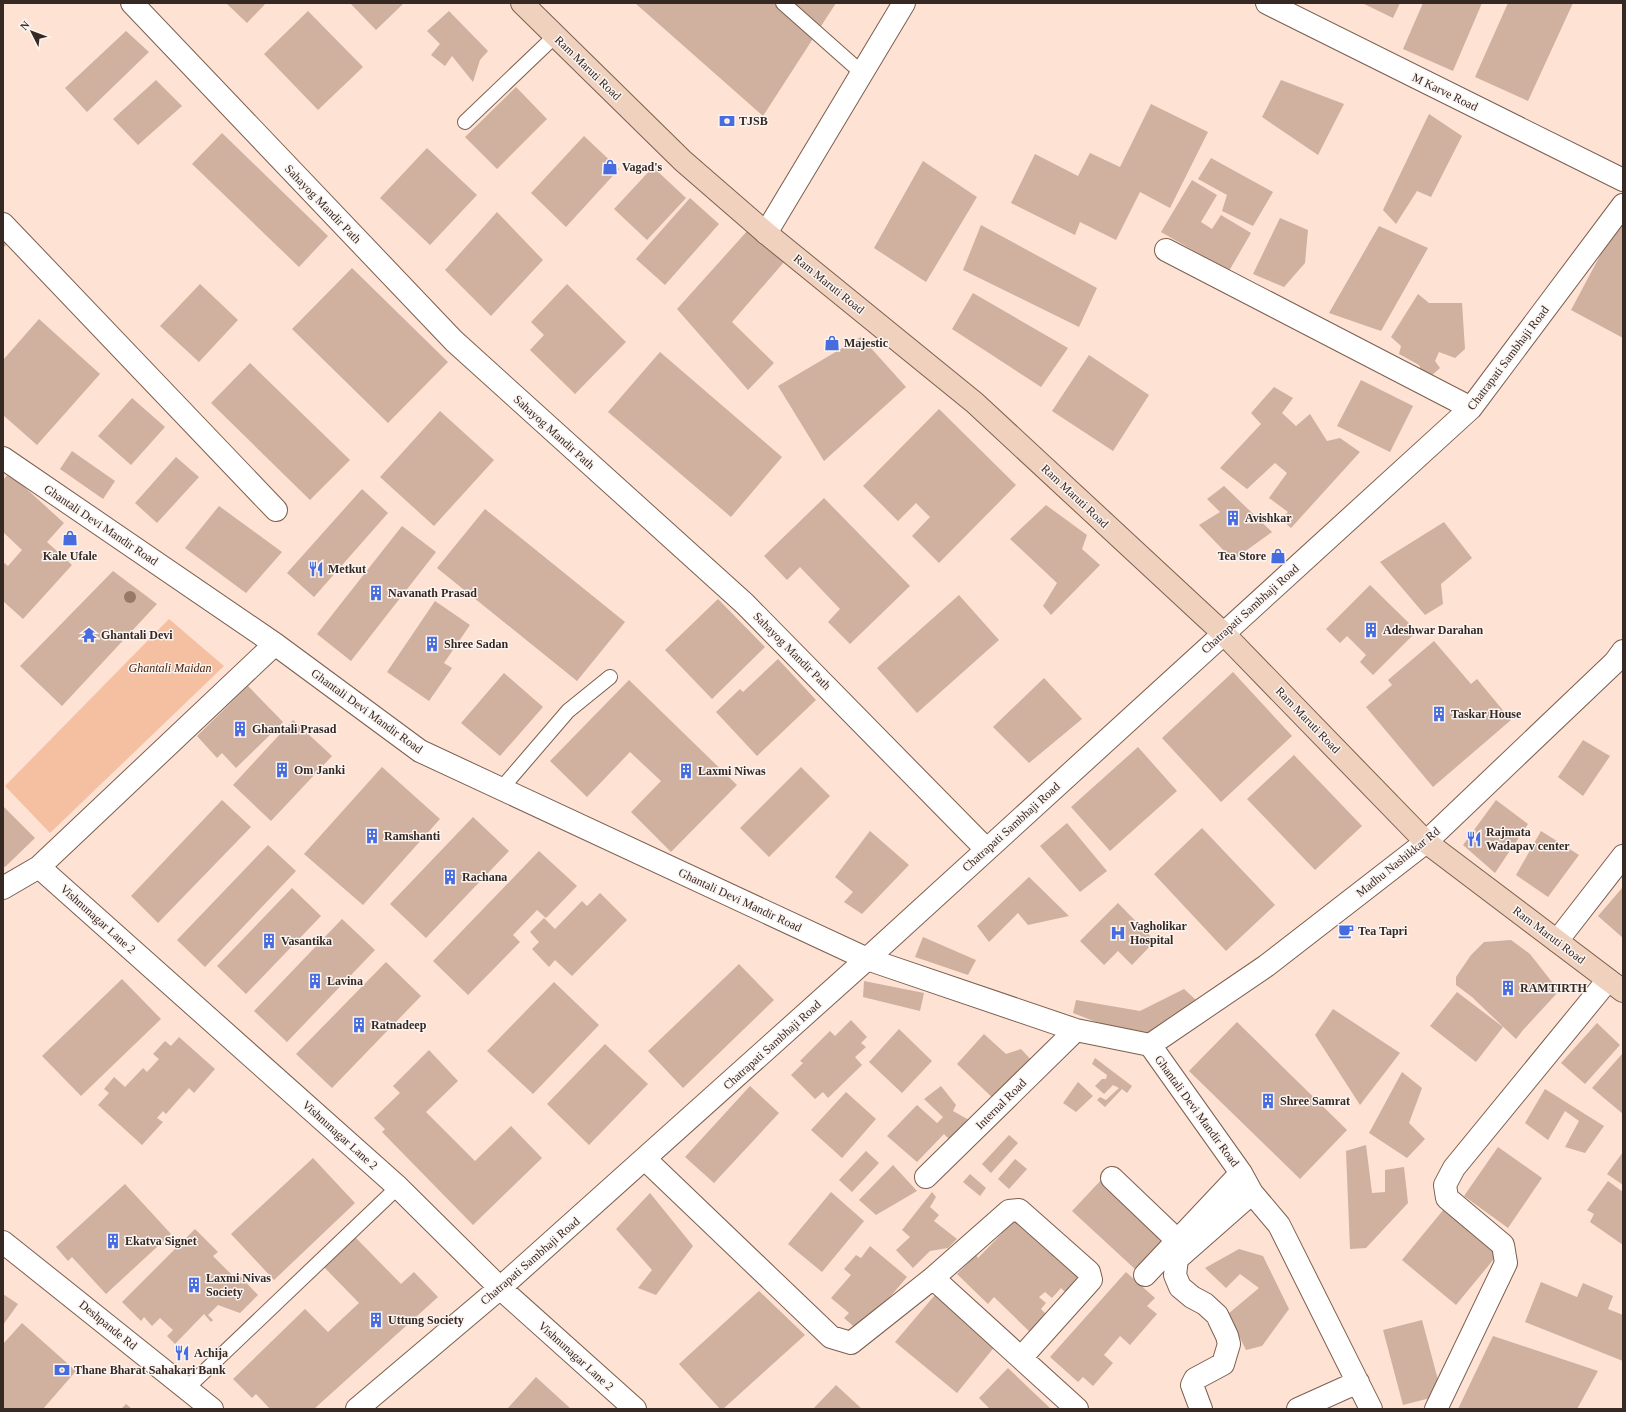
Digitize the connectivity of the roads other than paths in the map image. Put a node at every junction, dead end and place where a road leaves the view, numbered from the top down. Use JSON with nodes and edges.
{"nodes":[{"id":1,"x":132,"y":3,"type":"edge"},
{"id":2,"x":522,"y":3,"type":"edge"},
{"id":3,"x":783,"y":3,"type":"edge"},
{"id":4,"x":904,"y":3,"type":"edge"},
{"id":5,"x":1267,"y":3,"type":"edge"},
{"id":6,"x":555,"y":36,"type":"junction"},
{"id":7,"x":862,"y":72,"type":"junction"},
{"id":8,"x":465,"y":122,"type":"dead end"},
{"id":9,"x":1623,"y":180,"type":"edge"},
{"id":10,"x":1623,"y":205,"type":"edge"},
{"id":11,"x":3,"y":224,"type":"edge"},
{"id":12,"x":766,"y":233,"type":"junction"},
{"id":13,"x":1166,"y":250,"type":"dead end"},
{"id":14,"x":1471,"y":408,"type":"junction"},
{"id":15,"x":3,"y":458,"type":"edge"},
{"id":16,"x":276,"y":510,"type":"dead end"},
{"id":17,"x":1223,"y":633,"type":"junction"},
{"id":18,"x":275,"y":644,"type":"junction"},
{"id":19,"x":1623,"y":652,"type":"edge"},
{"id":20,"x":610,"y":677,"type":"dead end"},
{"id":21,"x":501,"y":789,"type":"junction"},
{"id":22,"x":1426,"y":842,"type":"junction"},
{"id":23,"x":986,"y":849,"type":"junction"},
{"id":24,"x":1623,"y":856,"type":"edge"},
{"id":25,"x":39,"y":866,"type":"junction"},
{"id":26,"x":3,"y":888,"type":"edge"},
{"id":27,"x":1557,"y":940,"type":"junction"},
{"id":28,"x":867,"y":959,"type":"junction"},
{"id":29,"x":1616,"y":985,"type":"edge"},
{"id":30,"x":1076,"y":1030,"type":"junction"},
{"id":31,"x":1150,"y":1045,"type":"junction"},
{"id":32,"x":645,"y":1159,"type":"junction"},
{"id":33,"x":1241,"y":1173,"type":"junction"},
{"id":34,"x":926,"y":1177,"type":"dead end"},
{"id":35,"x":1112,"y":1178,"type":"dead end"},
{"id":36,"x":398,"y":1187,"type":"junction"},
{"id":37,"x":1252,"y":1193,"type":"junction"},
{"id":38,"x":1178,"y":1241,"type":"junction"},
{"id":39,"x":3,"y":1242,"type":"edge"},
{"id":40,"x":1145,"y":1275,"type":"dead end"},
{"id":41,"x":933,"y":1278,"type":"junction"},
{"id":42,"x":500,"y":1288,"type":"junction"},
{"id":43,"x":1021,"y":1358,"type":"junction"},
{"id":44,"x":1358,"y":1382,"type":"junction"},
{"id":45,"x":186,"y":1389,"type":"junction"},
{"id":46,"x":212,"y":1409,"type":"edge"},
{"id":47,"x":357,"y":1409,"type":"edge"},
{"id":48,"x":635,"y":1409,"type":"edge"},
{"id":49,"x":1077,"y":1409,"type":"edge"},
{"id":50,"x":1201,"y":1409,"type":"edge"},
{"id":51,"x":1298,"y":1409,"type":"edge"},
{"id":52,"x":1372,"y":1409,"type":"edge"},
{"id":53,"x":1436,"y":1409,"type":"edge"}],
"edges":[{"from":1,"to":23,"type":"street","name":"Sahayog Mandir Path"},
{"from":2,"to":6,"type":"street","name":"Ram Maruti Road"},
{"from":3,"to":7,"type":"lane"},
{"from":4,"to":7,"type":"street"},
{"from":5,"to":9,"type":"street","name":"M Karve Road"},
{"from":6,"to":8,"type":"lane"},
{"from":6,"to":12,"type":"street","name":"Ram Maruti Road"},
{"from":7,"to":12,"type":"street"},
{"from":10,"to":14,"type":"street","name":"Chatrapati Sambhaji Road"},
{"from":11,"to":16,"type":"street"},
{"from":12,"to":17,"type":"street","name":"Ram Maruti Road"},
{"from":13,"to":14,"type":"street"},
{"from":14,"to":17,"type":"street","name":"Chatrapati Sambhaji Road"},
{"from":15,"to":18,"type":"street","name":"Ghantali Devi Mandir Road"},
{"from":17,"to":22,"type":"street","name":"Ram Maruti Road"},
{"from":17,"to":23,"type":"street","name":"Chatrapati Sambhaji Road"},
{"from":18,"to":21,"type":"street","name":"Ghantali Devi Mandir Road"},
{"from":18,"to":25,"type":"street"},
{"from":19,"to":22,"type":"street","name":"Madhu Nashikkar Rd"},
{"from":20,"to":21,"type":"lane"},
{"from":21,"to":28,"type":"street","name":"Ghantali Devi Mandir Road"},
{"from":22,"to":27,"type":"street","name":"Ram Maruti Road"},
{"from":22,"to":31,"type":"street","name":"Madhu Nashikkar Rd"},
{"from":23,"to":28,"type":"street","name":"Chatrapati Sambhaji Road"},
{"from":24,"to":27,"type":"street"},
{"from":25,"to":26,"type":"street"},
{"from":25,"to":36,"type":"street","name":"Vishnunagar Lane 2"},
{"from":27,"to":29,"type":"street","name":"Ram Maruti Road"},
{"from":28,"to":30,"type":"street","name":"Ghantali Devi Mandir Road"},
{"from":28,"to":32,"type":"street","name":"Chatrapati Sambhaji Road"},
{"from":29,"to":53,"type":"street"},
{"from":30,"to":31,"type":"street","name":"Ghantali Devi Mandir Road"},
{"from":30,"to":34,"type":"street","name":"Internal Road"},
{"from":31,"to":33,"type":"street","name":"Ghantali Devi Mandir Road"},
{"from":32,"to":41,"type":"street"},
{"from":32,"to":42,"type":"street","name":"Chatrapati Sambhaji Road"},
{"from":33,"to":37,"type":"street","name":"Ghantali Devi Mandir Road"},
{"from":33,"to":38,"type":"street"},
{"from":35,"to":38,"type":"street"},
{"from":36,"to":42,"type":"street","name":"Vishnunagar Lane 2"},
{"from":36,"to":45,"type":"lane"},
{"from":37,"to":44,"type":"street","name":"Ghantali Devi Mandir Road"},
{"from":37,"to":50,"type":"street"},
{"from":38,"to":40,"type":"street"},
{"from":39,"to":45,"type":"street","name":"Deshpande Rd"},
{"from":41,"to":43,"type":"street"},
{"from":41,"to":43,"type":"street"},
{"from":42,"to":47,"type":"street","name":"Chatrapati Sambhaji Road"},
{"from":42,"to":48,"type":"street","name":"Vishnunagar Lane 2"},
{"from":43,"to":49,"type":"street"},
{"from":44,"to":51,"type":"street"},
{"from":44,"to":52,"type":"street","name":"Ghantali Devi Mandir Road"},
{"from":45,"to":46,"type":"street","name":"Deshpande Rd"}]}
